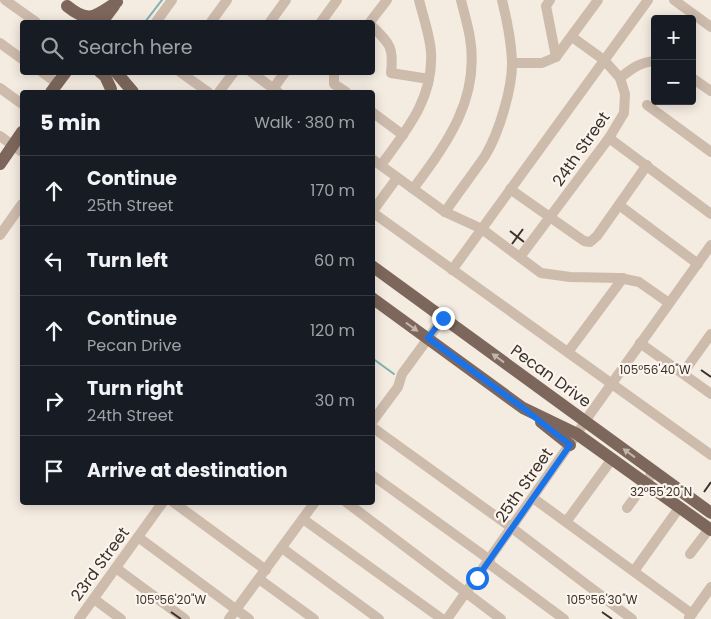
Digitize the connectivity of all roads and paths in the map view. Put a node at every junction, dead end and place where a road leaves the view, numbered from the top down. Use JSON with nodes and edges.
{"nodes":[{"id":1,"x":5,"y":0,"type":"edge"},
{"id":2,"x":172,"y":0,"type":"edge"},
{"id":3,"x":226,"y":0,"type":"edge"},
{"id":4,"x":286,"y":0,"type":"edge"},
{"id":5,"x":337,"y":0,"type":"edge"},
{"id":6,"x":387,"y":0,"type":"edge"},
{"id":7,"x":419,"y":0,"type":"edge"},
{"id":8,"x":461,"y":0,"type":"edge"},
{"id":9,"x":502,"y":0,"type":"edge"},
{"id":10,"x":550,"y":0,"type":"edge"},
{"id":11,"x":598,"y":0,"type":"edge"},
{"id":12,"x":648,"y":0,"type":"edge"},
{"id":13,"x":674,"y":0,"type":"edge"},
{"id":14,"x":118,"y":1,"type":"edge"},
{"id":15,"x":65,"y":3,"type":"edge"},
{"id":16,"x":33,"y":20,"type":"edge"},
{"id":17,"x":77,"y":20,"type":"edge"},
{"id":18,"x":104,"y":20,"type":"edge"},
{"id":19,"x":157,"y":20,"type":"edge"},
{"id":20,"x":212,"y":20,"type":"edge"},
{"id":21,"x":271,"y":20,"type":"edge"},
{"id":22,"x":322,"y":20,"type":"edge"},
{"id":23,"x":372,"y":20,"type":"edge"},
{"id":24,"x":711,"y":28,"type":"edge"},
{"id":25,"x":375,"y":29,"type":"edge"},
{"id":26,"x":572,"y":37,"type":"junction"},
{"id":27,"x":0,"y":43,"type":"edge"},
{"id":28,"x":556,"y":57,"type":"junction"},
{"id":29,"x":20,"y":58,"type":"edge"},
{"id":30,"x":604,"y":60,"type":"junction"},
{"id":31,"x":651,"y":62,"type":"edge"},
{"id":32,"x":512,"y":63,"type":"junction"},
{"id":33,"x":104,"y":75,"type":"edge"},
{"id":34,"x":111,"y":75,"type":"edge"},
{"id":35,"x":119,"y":75,"type":"edge"},
{"id":36,"x":184,"y":75,"type":"edge"},
{"id":37,"x":232,"y":75,"type":"edge"},
{"id":38,"x":255,"y":75,"type":"edge"},
{"id":39,"x":284,"y":75,"type":"edge"},
{"id":40,"x":334,"y":75,"type":"edge"},
{"id":41,"x":620,"y":78,"type":"junction"},
{"id":42,"x":429,"y":79,"type":"junction"},
{"id":43,"x":696,"y":81,"type":"edge"},
{"id":44,"x":0,"y":88,"type":"edge"},
{"id":45,"x":111,"y":90,"type":"edge"},
{"id":46,"x":111,"y":90,"type":"edge"},
{"id":47,"x":132,"y":90,"type":"edge"},
{"id":48,"x":205,"y":90,"type":"edge"},
{"id":49,"x":220,"y":90,"type":"edge"},
{"id":50,"x":275,"y":90,"type":"edge"},
{"id":51,"x":276,"y":90,"type":"edge"},
{"id":52,"x":343,"y":90,"type":"edge"},
{"id":53,"x":711,"y":91,"type":"edge"},
{"id":54,"x":20,"y":103,"type":"edge"},
{"id":55,"x":647,"y":105,"type":"dead end"},
{"id":56,"x":375,"y":114,"type":"edge"},
{"id":57,"x":403,"y":135,"type":"junction"},
{"id":58,"x":0,"y":136,"type":"edge"},
{"id":59,"x":609,"y":138,"type":"junction"},
{"id":60,"x":18,"y":149,"type":"edge"},
{"id":61,"x":711,"y":152,"type":"edge"},
{"id":62,"x":377,"y":162,"type":"edge"},
{"id":63,"x":0,"y":164,"type":"edge"},
{"id":64,"x":647,"y":165,"type":"junction"},
{"id":65,"x":397,"y":178,"type":"junction"},
{"id":66,"x":413,"y":189,"type":"junction"},
{"id":67,"x":510,"y":189,"type":"junction"},
{"id":68,"x":619,"y":205,"type":"junction"},
{"id":69,"x":20,"y":207,"type":"edge"},
{"id":70,"x":375,"y":209,"type":"edge"},
{"id":71,"x":444,"y":212,"type":"junction"},
{"id":72,"x":375,"y":213,"type":"edge"},
{"id":73,"x":711,"y":214,"type":"edge"},
{"id":74,"x":550,"y":218,"type":"junction"},
{"id":75,"x":482,"y":229,"type":"junction"},
{"id":76,"x":0,"y":235,"type":"edge"},
{"id":77,"x":711,"y":245,"type":"edge"},
{"id":78,"x":520,"y":257,"type":"junction"},
{"id":79,"x":698,"y":264,"type":"junction"},
{"id":80,"x":375,"y":268,"type":"edge"},
{"id":81,"x":452,"y":270,"type":"junction"},
{"id":82,"x":623,"y":278,"type":"junction"},
{"id":83,"x":375,"y":300,"type":"edge"},
{"id":84,"x":669,"y":303,"type":"junction"},
{"id":85,"x":443,"y":318,"type":"junction"},
{"id":86,"x":711,"y":334,"type":"edge"},
{"id":87,"x":428,"y":338,"type":"junction"},
{"id":88,"x":640,"y":343,"type":"junction"},
{"id":89,"x":568,"y":352,"type":"junction"},
{"id":90,"x":683,"y":373,"type":"junction"},
{"id":91,"x":612,"y":383,"type":"junction"},
{"id":92,"x":711,"y":394,"type":"edge"},
{"id":93,"x":376,"y":408,"type":"edge"},
{"id":94,"x":523,"y":408,"type":"junction"},
{"id":95,"x":584,"y":421,"type":"junction"},
{"id":96,"x":375,"y":429,"type":"edge"},
{"id":97,"x":578,"y":434,"type":"junction"},
{"id":98,"x":570,"y":445,"type":"junction"},
{"id":99,"x":711,"y":455,"type":"edge"},
{"id":100,"x":612,"y":459,"type":"junction"},
{"id":101,"x":654,"y":472,"type":"junction"},
{"id":102,"x":375,"y":476,"type":"edge"},
{"id":103,"x":645,"y":484,"type":"junction"},
{"id":104,"x":533,"y":498,"type":"junction"},
{"id":105,"x":161,"y":505,"type":"edge"},
{"id":106,"x":177,"y":505,"type":"edge"},
{"id":107,"x":313,"y":505,"type":"edge"},
{"id":108,"x":350,"y":505,"type":"edge"},
{"id":109,"x":628,"y":508,"type":"dead end"},
{"id":110,"x":679,"y":508,"type":"junction"},
{"id":111,"x":711,"y":513,"type":"edge"},
{"id":112,"x":303,"y":519,"type":"junction"},
{"id":113,"x":566,"y":522,"type":"junction"},
{"id":114,"x":512,"y":528,"type":"junction"},
{"id":115,"x":710,"y":529,"type":"edge"},
{"id":116,"x":138,"y":537,"type":"junction"},
{"id":117,"x":282,"y":548,"type":"junction"},
{"id":118,"x":690,"y":554,"type":"dead end"},
{"id":119,"x":489,"y":561,"type":"junction"},
{"id":120,"x":116,"y":568,"type":"junction"},
{"id":121,"x":266,"y":570,"type":"junction"},
{"id":122,"x":634,"y":571,"type":"junction"},
{"id":123,"x":259,"y":579,"type":"junction"},
{"id":124,"x":711,"y":587,"type":"edge"},
{"id":125,"x":466,"y":593,"type":"junction"},
{"id":126,"x":94,"y":599,"type":"junction"},
{"id":127,"x":236,"y":610,"type":"junction"},
{"id":128,"x":690,"y":616,"type":"edge"},
{"id":129,"x":80,"y":619,"type":"edge"},
{"id":130,"x":121,"y":619,"type":"edge"},
{"id":131,"x":185,"y":619,"type":"edge"},
{"id":132,"x":230,"y":619,"type":"edge"},
{"id":133,"x":249,"y":619,"type":"edge"},
{"id":134,"x":314,"y":619,"type":"edge"},
{"id":135,"x":379,"y":619,"type":"edge"},
{"id":136,"x":442,"y":619,"type":"edge"},
{"id":137,"x":447,"y":619,"type":"edge"},
{"id":138,"x":501,"y":619,"type":"edge"},
{"id":139,"x":564,"y":619,"type":"edge"},
{"id":140,"x":632,"y":619,"type":"edge"}],
"edges":[{"from":1,"to":16,"type":"street"},
{"from":2,"to":19,"type":"street"},
{"from":3,"to":20,"type":"street"},
{"from":4,"to":21,"type":"street"},
{"from":5,"to":22,"type":"street"},
{"from":6,"to":23,"type":"street"},
{"from":7,"to":42,"type":"street"},
{"from":8,"to":66,"type":"street"},
{"from":9,"to":32,"type":"street"},
{"from":10,"to":28,"type":"street"},
{"from":11,"to":26,"type":"street"},
{"from":12,"to":30,"type":"street"},
{"from":13,"to":24,"type":"street"},
{"from":14,"to":15,"type":"main road"},
{"from":14,"to":18,"type":"main road"},
{"from":15,"to":17,"type":"main road"},
{"from":25,"to":42,"type":"street"},
{"from":26,"to":28,"type":"street"},
{"from":26,"to":30,"type":"street"},
{"from":27,"to":29,"type":"street"},
{"from":28,"to":32,"type":"street"},
{"from":30,"to":41,"type":"street"},
{"from":30,"to":67,"type":"street"},
{"from":31,"to":41,"type":"street"},
{"from":32,"to":71,"type":"street"},
{"from":33,"to":45,"type":"main road"},
{"from":34,"to":46,"type":"main road"},
{"from":35,"to":47,"type":"main road"},
{"from":36,"to":48,"type":"street"},
{"from":37,"to":49,"type":"street"},
{"from":38,"to":50,"type":"street"},
{"from":39,"to":51,"type":"street"},
{"from":40,"to":52,"type":"street"},
{"from":41,"to":59,"type":"street","name":"24th Street"},
{"from":42,"to":57,"type":"street"},
{"from":43,"to":53,"type":"street"},
{"from":44,"to":54,"type":"street"},
{"from":55,"to":61,"type":"street"},
{"from":56,"to":57,"type":"street"},
{"from":57,"to":62,"type":"street"},
{"from":58,"to":60,"type":"street"},
{"from":59,"to":64,"type":"street"},
{"from":59,"to":74,"type":"street","name":"24th Street"},
{"from":60,"to":63,"type":"main road"},
{"from":62,"to":65,"type":"street"},
{"from":64,"to":68,"type":"street"},
{"from":64,"to":73,"type":"street"},
{"from":65,"to":66,"type":"street"},
{"from":65,"to":70,"type":"street"},
{"from":66,"to":71,"type":"street"},
{"from":67,"to":74,"type":"street"},
{"from":67,"to":75,"type":"street"},
{"from":68,"to":74,"type":"street"},
{"from":68,"to":79,"type":"street"},
{"from":69,"to":76,"type":"street"},
{"from":71,"to":75,"type":"street"},
{"from":72,"to":81,"type":"street"},
{"from":74,"to":78,"type":"street","name":"24th Street"},
{"from":75,"to":78,"type":"street"},
{"from":75,"to":81,"type":"street"},
{"from":77,"to":79,"type":"street","name":"25th Street"},
{"from":78,"to":82,"type":"street"},
{"from":79,"to":84,"type":"street","name":"25th Street"},
{"from":80,"to":85,"type":"main road","name":"Pecan Drive"},
{"from":81,"to":89,"type":"street"},
{"from":82,"to":84,"type":"street"},
{"from":82,"to":89,"type":"street"},
{"from":83,"to":87,"type":"main road","name":"Pecan Drive","one_way":true},
{"from":84,"to":88,"type":"street","name":"25th Street"},
{"from":85,"to":87,"type":"street"},
{"from":95,"to":85,"type":"main road","name":"Pecan Drive","one_way":true},
{"from":86,"to":90,"type":"street"},
{"from":87,"to":93,"type":"street"},
{"from":87,"to":94,"type":"main road","name":"Pecan Drive"},
{"from":88,"to":90,"type":"street"},
{"from":88,"to":91,"type":"street","name":"25th Street"},
{"from":89,"to":91,"type":"street"},
{"from":90,"to":92,"type":"street"},
{"from":91,"to":95,"type":"street","name":"25th Street"},
{"from":91,"to":99,"type":"street"},
{"from":94,"to":97,"type":"main road","name":"Pecan Drive"},
{"from":94,"to":98,"type":"main road"},
{"from":95,"to":97,"type":"street","name":"25th Street"},
{"from":101,"to":95,"type":"main road","name":"Pecan Drive","one_way":true},
{"from":96,"to":114,"type":"street"},
{"from":97,"to":98,"type":"street","name":"25th Street"},
{"from":97,"to":100,"type":"main road","name":"Pecan Drive"},
{"from":98,"to":104,"type":"street","name":"25th Street"},
{"from":100,"to":103,"type":"main road","name":"Pecan Drive"},
{"from":100,"to":113,"type":"street"},
{"from":101,"to":103,"type":"street"},
{"from":101,"to":111,"type":"main road","name":"Pecan Drive"},
{"from":102,"to":119,"type":"street"},
{"from":103,"to":109,"type":"street"},
{"from":103,"to":110,"type":"main road","name":"Pecan Drive"},
{"from":104,"to":113,"type":"street"},
{"from":104,"to":114,"type":"street","name":"25th Street"},
{"from":105,"to":116,"type":"street","name":"23rd Street"},
{"from":106,"to":121,"type":"street"},
{"from":107,"to":112,"type":"street"},
{"from":108,"to":125,"type":"street"},
{"from":110,"to":115,"type":"main road","name":"Pecan Drive"},
{"from":110,"to":122,"type":"street"},
{"from":112,"to":117,"type":"street"},
{"from":112,"to":136,"type":"street"},
{"from":113,"to":122,"type":"street"},
{"from":114,"to":119,"type":"street","name":"25th Street"},
{"from":114,"to":140,"type":"street"},
{"from":115,"to":118,"type":"street"},
{"from":116,"to":120,"type":"street","name":"23rd Street"},
{"from":116,"to":127,"type":"street"},
{"from":117,"to":121,"type":"street"},
{"from":117,"to":135,"type":"street"},
{"from":119,"to":125,"type":"street","name":"25th Street"},
{"from":119,"to":139,"type":"street"},
{"from":120,"to":126,"type":"street","name":"23rd Street"},
{"from":120,"to":131,"type":"street"},
{"from":121,"to":123,"type":"street"},
{"from":122,"to":128,"type":"street"},
{"from":123,"to":127,"type":"street"},
{"from":123,"to":134,"type":"street"},
{"from":124,"to":128,"type":"street"},
{"from":125,"to":137,"type":"street","name":"25th Street"},
{"from":125,"to":138,"type":"street"},
{"from":126,"to":129,"type":"street","name":"23rd Street"},
{"from":126,"to":130,"type":"street"},
{"from":127,"to":132,"type":"street"},
{"from":127,"to":133,"type":"street"}]}
